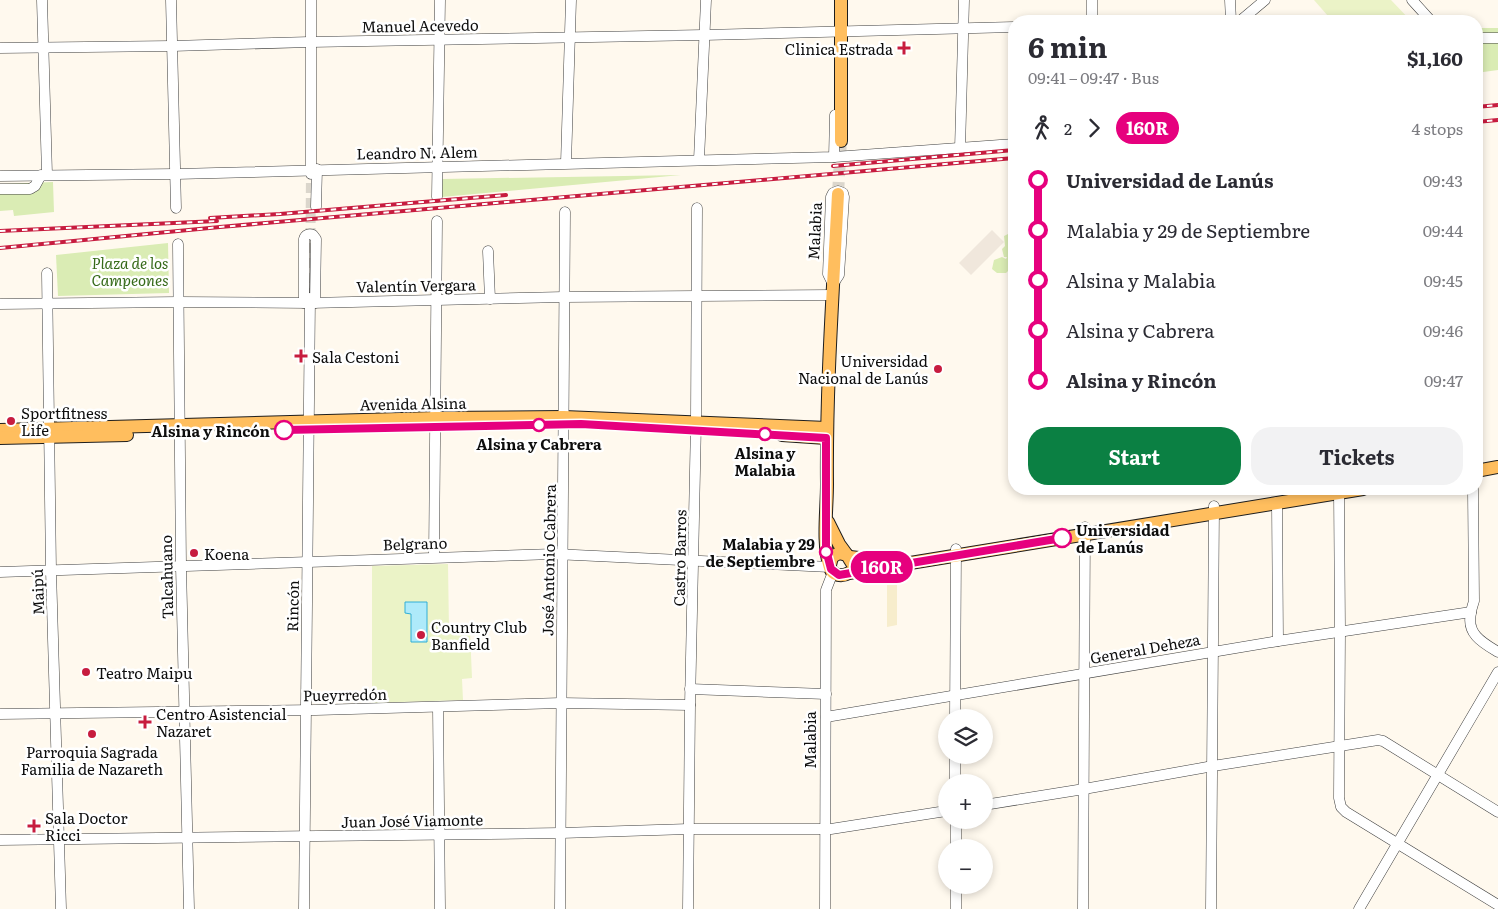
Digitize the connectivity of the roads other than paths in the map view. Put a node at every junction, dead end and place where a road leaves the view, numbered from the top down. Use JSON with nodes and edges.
{"nodes":[{"id":1,"x":42,"y":0,"type":"edge"},
{"id":2,"x":171,"y":0,"type":"edge"},
{"id":3,"x":311,"y":0,"type":"edge"},
{"id":4,"x":440,"y":0,"type":"edge"},
{"id":5,"x":571,"y":0,"type":"edge"},
{"id":6,"x":706,"y":0,"type":"edge"},
{"id":7,"x":841,"y":0,"type":"edge"},
{"id":8,"x":964,"y":0,"type":"edge"},
{"id":9,"x":1092,"y":0,"type":"edge"},
{"id":10,"x":1230,"y":0,"type":"edge"},
{"id":11,"x":1265,"y":0,"type":"edge"},
{"id":12,"x":1412,"y":0,"type":"edge"},
{"id":13,"x":1092,"y":15,"type":"edge"},
{"id":14,"x":1231,"y":15,"type":"edge"},
{"id":15,"x":1247,"y":15,"type":"edge"},
{"id":16,"x":1426,"y":15,"type":"edge"},
{"id":17,"x":964,"y":28,"type":"junction"},
{"id":18,"x":1008,"y":28,"type":"edge"},
{"id":19,"x":704,"y":35,"type":"junction"},
{"id":20,"x":570,"y":37,"type":"junction"},
{"id":21,"x":841,"y":37,"type":"junction"},
{"id":22,"x":1483,"y":38,"type":"edge"},
{"id":23,"x":1498,"y":38,"type":"edge"},
{"id":24,"x":439,"y":40,"type":"junction"},
{"id":25,"x":310,"y":42,"type":"junction"},
{"id":26,"x":172,"y":46,"type":"junction"},
{"id":27,"x":43,"y":47,"type":"junction"},
{"id":28,"x":0,"y":48,"type":"edge"},
{"id":29,"x":840,"y":141,"type":"tunnel mouth"},
{"id":30,"x":1008,"y":145,"type":"edge"},
{"id":31,"x":960,"y":149,"type":"junction"},
{"id":32,"x":840,"y":156,"type":"junction"},
{"id":33,"x":700,"y":160,"type":"junction"},
{"id":34,"x":566,"y":163,"type":"junction"},
{"id":35,"x":437,"y":166,"type":"junction"},
{"id":36,"x":313,"y":171,"type":"junction"},
{"id":37,"x":44,"y":174,"type":"junction"},
{"id":38,"x":176,"y":174,"type":"junction"},
{"id":39,"x":0,"y":176,"type":"edge"},
{"id":40,"x":0,"y":189,"type":"edge"},
{"id":41,"x":838,"y":194,"type":"tunnel mouth"},
{"id":42,"x":437,"y":197,"type":"dead end"},
{"id":43,"x":316,"y":206,"type":"dead end"},
{"id":44,"x":176,"y":208,"type":"dead end"},
{"id":45,"x":697,"y":208,"type":"dead end"},
{"id":46,"x":565,"y":212,"type":"dead end"},
{"id":47,"x":437,"y":221,"type":"dead end"},
{"id":48,"x":178,"y":244,"type":"dead end"},
{"id":49,"x":488,"y":251,"type":"dead end"},
{"id":50,"x":47,"y":274,"type":"dead end"},
{"id":51,"x":833,"y":290,"type":"junction"},
{"id":52,"x":698,"y":296,"type":"junction"},
{"id":53,"x":564,"y":297,"type":"junction"},
{"id":54,"x":490,"y":298,"type":"junction"},
{"id":55,"x":438,"y":300,"type":"junction"},
{"id":56,"x":179,"y":302,"type":"junction"},
{"id":57,"x":310,"y":302,"type":"junction"},
{"id":58,"x":0,"y":304,"type":"edge"},
{"id":59,"x":48,"y":304,"type":"junction"},
{"id":60,"x":564,"y":421,"type":"junction"},
{"id":61,"x":436,"y":423,"type":"junction"},
{"id":62,"x":309,"y":426,"type":"junction"},
{"id":63,"x":696,"y":426,"type":"junction"},
{"id":64,"x":179,"y":429,"type":"junction"},
{"id":65,"x":0,"y":430,"type":"edge"},
{"id":66,"x":49,"y":433,"type":"junction"},
{"id":67,"x":827,"y":433,"type":"junction"},
{"id":68,"x":0,"y":438,"type":"edge"},
{"id":69,"x":1498,"y":459,"type":"edge"},
{"id":70,"x":1483,"y":462,"type":"edge"},
{"id":71,"x":1498,"y":467,"type":"edge"},
{"id":72,"x":1483,"y":470,"type":"edge"},
{"id":73,"x":1291,"y":495,"type":"edge"},
{"id":74,"x":1316,"y":495,"type":"edge"},
{"id":75,"x":1339,"y":495,"type":"edge"},
{"id":76,"x":1473,"y":495,"type":"edge"},
{"id":77,"x":1277,"y":502,"type":"junction"},
{"id":78,"x":1215,"y":509,"type":"junction"},
{"id":79,"x":827,"y":520,"type":"junction"},
{"id":80,"x":1086,"y":530,"type":"junction"},
{"id":81,"x":957,"y":552,"type":"junction"},
{"id":82,"x":563,"y":554,"type":"junction"},
{"id":83,"x":848,"y":556,"type":"junction"},
{"id":84,"x":434,"y":557,"type":"junction"},
{"id":85,"x":694,"y":561,"type":"junction"},
{"id":86,"x":308,"y":562,"type":"junction"},
{"id":87,"x":181,"y":566,"type":"junction"},
{"id":88,"x":831,"y":568,"type":"junction"},
{"id":89,"x":51,"y":571,"type":"junction"},
{"id":90,"x":0,"y":572,"type":"edge"},
{"id":91,"x":849,"y":572,"type":"junction"},
{"id":92,"x":1471,"y":612,"type":"junction"},
{"id":93,"x":1340,"y":631,"type":"junction"},
{"id":94,"x":1278,"y":641,"type":"junction"},
{"id":95,"x":1212,"y":652,"type":"junction"},
{"id":96,"x":1498,"y":652,"type":"edge"},
{"id":97,"x":1498,"y":672,"type":"edge"},
{"id":98,"x":1085,"y":674,"type":"junction"},
{"id":99,"x":690,"y":689,"type":"junction"},
{"id":100,"x":826,"y":694,"type":"junction"},
{"id":101,"x":954,"y":696,"type":"junction"},
{"id":102,"x":561,"y":702,"type":"junction"},
{"id":103,"x":690,"y":705,"type":"junction"},
{"id":104,"x":438,"y":707,"type":"junction"},
{"id":105,"x":955,"y":709,"type":"edge"},
{"id":106,"x":306,"y":710,"type":"junction"},
{"id":107,"x":55,"y":712,"type":"junction"},
{"id":108,"x":184,"y":712,"type":"junction"},
{"id":109,"x":0,"y":714,"type":"edge"},
{"id":110,"x":826,"y":717,"type":"junction"},
{"id":111,"x":1339,"y":746,"type":"junction"},
{"id":112,"x":1212,"y":766,"type":"junction"},
{"id":113,"x":1438,"y":774,"type":"junction"},
{"id":114,"x":1084,"y":790,"type":"junction"},
{"id":115,"x":993,"y":804,"type":"edge"},
{"id":116,"x":938,"y":812,"type":"edge"},
{"id":117,"x":1498,"y":812,"type":"edge"},
{"id":118,"x":689,"y":829,"type":"junction"},
{"id":119,"x":825,"y":829,"type":"junction"},
{"id":120,"x":561,"y":833,"type":"junction"},
{"id":121,"x":439,"y":835,"type":"junction"},
{"id":122,"x":187,"y":837,"type":"junction"},
{"id":123,"x":305,"y":837,"type":"junction"},
{"id":124,"x":60,"y":839,"type":"junction"},
{"id":125,"x":0,"y":840,"type":"edge"},
{"id":126,"x":1396,"y":844,"type":"junction"},
{"id":127,"x":956,"y":894,"type":"edge"},
{"id":128,"x":1498,"y":904,"type":"edge"},
{"id":129,"x":62,"y":909,"type":"edge"},
{"id":130,"x":189,"y":909,"type":"edge"},
{"id":131,"x":304,"y":909,"type":"edge"},
{"id":132,"x":440,"y":909,"type":"edge"},
{"id":133,"x":560,"y":909,"type":"edge"},
{"id":134,"x":688,"y":909,"type":"edge"},
{"id":135,"x":825,"y":909,"type":"edge"},
{"id":136,"x":956,"y":909,"type":"edge"},
{"id":137,"x":1083,"y":909,"type":"edge"},
{"id":138,"x":1211,"y":909,"type":"edge"},
{"id":139,"x":1359,"y":909,"type":"edge"},
{"id":140,"x":1495,"y":909,"type":"edge"}],
"edges":[{"from":1,"to":27,"type":"street"},
{"from":2,"to":26,"type":"street"},
{"from":3,"to":25,"type":"street"},
{"from":4,"to":24,"type":"street"},
{"from":5,"to":20,"type":"street"},
{"from":6,"to":19,"type":"street"},
{"from":7,"to":21,"type":"main road"},
{"from":8,"to":17,"type":"street"},
{"from":9,"to":13,"type":"street"},
{"from":10,"to":14,"type":"street"},
{"from":11,"to":15,"type":"street"},
{"from":12,"to":16,"type":"street"},
{"from":17,"to":18,"type":"street","name":"Manuel Acevedo"},
{"from":17,"to":21,"type":"street","name":"Manuel Acevedo"},
{"from":17,"to":31,"type":"street"},
{"from":19,"to":20,"type":"street","name":"Manuel Acevedo"},
{"from":19,"to":21,"type":"street","name":"Manuel Acevedo"},
{"from":19,"to":33,"type":"street"},
{"from":20,"to":24,"type":"street","name":"Manuel Acevedo"},
{"from":20,"to":34,"type":"street"},
{"from":21,"to":29,"type":"main road"},
{"from":21,"to":32,"type":"street"},
{"from":22,"to":23,"type":"street"},
{"from":24,"to":25,"type":"street","name":"Manuel Acevedo"},
{"from":24,"to":35,"type":"street"},
{"from":25,"to":26,"type":"street","name":"Manuel Acevedo"},
{"from":25,"to":36,"type":"street"},
{"from":26,"to":27,"type":"street","name":"Manuel Acevedo"},
{"from":26,"to":38,"type":"street"},
{"from":27,"to":28,"type":"street","name":"Manuel Acevedo"},
{"from":27,"to":37,"type":"street"},
{"from":30,"to":31,"type":"street","name":"Leandro N. Alem"},
{"from":31,"to":32,"type":"street","name":"Leandro N. Alem"},
{"from":32,"to":33,"type":"street","name":"Leandro N. Alem"},
{"from":33,"to":34,"type":"street","name":"Leandro N. Alem"},
{"from":34,"to":35,"type":"street","name":"Leandro N. Alem"},
{"from":35,"to":36,"type":"street","name":"Leandro N. Alem"},
{"from":35,"to":42,"type":"street"},
{"from":36,"to":38,"type":"street","name":"Leandro N. Alem"},
{"from":36,"to":43,"type":"street"},
{"from":37,"to":38,"type":"street","name":"Leandro N. Alem"},
{"from":37,"to":39,"type":"street","name":"Leandro N. Alem"},
{"from":37,"to":40,"type":"street"},
{"from":38,"to":44,"type":"street"},
{"from":41,"to":51,"type":"main road","name":"Malabia"},
{"from":45,"to":52,"type":"street","name":"Castro Barros"},
{"from":46,"to":53,"type":"street","name":"José Antonio Cabrera"},
{"from":47,"to":55,"type":"street"},
{"from":48,"to":56,"type":"street","name":"Talcahuano"},
{"from":49,"to":54,"type":"street"},
{"from":50,"to":59,"type":"street","name":"Maipú"},
{"from":51,"to":51,"type":"street","name":"Malabia"},
{"from":51,"to":52,"type":"street","name":"Valentín Vergara"},
{"from":51,"to":67,"type":"main road","name":"Malabia"},
{"from":52,"to":53,"type":"street","name":"Valentín Vergara"},
{"from":52,"to":63,"type":"street","name":"Castro Barros"},
{"from":53,"to":54,"type":"street","name":"Valentín Vergara"},
{"from":53,"to":60,"type":"street","name":"José Antonio Cabrera"},
{"from":54,"to":55,"type":"street","name":"Valentín Vergara"},
{"from":55,"to":57,"type":"street","name":"Valentín Vergara"},
{"from":55,"to":61,"type":"street"},
{"from":56,"to":57,"type":"street","name":"Valentín Vergara"},
{"from":56,"to":59,"type":"street","name":"Valentín Vergara"},
{"from":56,"to":64,"type":"street","name":"Talcahuano"},
{"from":57,"to":57,"type":"street"},
{"from":57,"to":62,"type":"street","name":"Rincón"},
{"from":58,"to":59,"type":"street","name":"Valentín Vergara"},
{"from":59,"to":66,"type":"street","name":"Maipú"},
{"from":60,"to":61,"type":"main road","name":"Avenida Alsina"},
{"from":60,"to":63,"type":"main road","name":"Avenida Alsina"},
{"from":60,"to":82,"type":"street","name":"José Antonio Cabrera"},
{"from":61,"to":62,"type":"main road","name":"Avenida Alsina"},
{"from":61,"to":84,"type":"street"},
{"from":62,"to":64,"type":"main road","name":"Avenida Alsina"},
{"from":62,"to":86,"type":"street","name":"Rincón"},
{"from":63,"to":67,"type":"main road","name":"Avenida Alsina"},
{"from":63,"to":85,"type":"street","name":"Castro Barros"},
{"from":64,"to":66,"type":"main road","name":"Avenida Alsina"},
{"from":64,"to":87,"type":"street","name":"Talcahuano"},
{"from":65,"to":66,"type":"main road","name":"Avenida Alsina"},
{"from":66,"to":68,"type":"main road","name":"Avenida Alsina"},
{"from":66,"to":89,"type":"street","name":"Maipú"},
{"from":67,"to":79,"type":"main road","name":"Malabia"},
{"from":69,"to":70,"type":"main road"},
{"from":71,"to":72,"type":"main road"},
{"from":73,"to":78,"type":"main road"},
{"from":74,"to":77,"type":"main road"},
{"from":75,"to":93,"type":"street"},
{"from":76,"to":92,"type":"street"},
{"from":77,"to":78,"type":"main road"},
{"from":77,"to":94,"type":"street"},
{"from":78,"to":80,"type":"main road"},
{"from":78,"to":95,"type":"street"},
{"from":79,"to":83,"type":"main road"},
{"from":79,"to":88,"type":"main road","name":"Malabia"},
{"from":80,"to":81,"type":"main road"},
{"from":80,"to":98,"type":"street"},
{"from":81,"to":83,"type":"main road"},
{"from":81,"to":91,"type":"main road"},
{"from":81,"to":101,"type":"street"},
{"from":82,"to":84,"type":"street","name":"Belgrano"},
{"from":82,"to":85,"type":"street","name":"Belgrano"},
{"from":82,"to":102,"type":"street","name":"José Antonio Cabrera"},
{"from":83,"to":88,"type":"main road"},
{"from":83,"to":91,"type":"main road"},
{"from":84,"to":86,"type":"street","name":"Belgrano"},
{"from":85,"to":88,"type":"street","name":"Belgrano"},
{"from":85,"to":99,"type":"street","name":"Castro Barros"},
{"from":86,"to":87,"type":"street","name":"Belgrano"},
{"from":86,"to":106,"type":"street","name":"Rincón"},
{"from":87,"to":89,"type":"street","name":"Belgrano"},
{"from":87,"to":108,"type":"street","name":"Talcahuano"},
{"from":88,"to":91,"type":"main road"},
{"from":88,"to":100,"type":"street","name":"Malabia"},
{"from":89,"to":90,"type":"street","name":"Belgrano"},
{"from":89,"to":107,"type":"street","name":"Maipú"},
{"from":92,"to":93,"type":"street","name":"General Deheza"},
{"from":92,"to":96,"type":"street"},
{"from":93,"to":94,"type":"street","name":"General Deheza"},
{"from":93,"to":111,"type":"street"},
{"from":94,"to":95,"type":"street","name":"General Deheza"},
{"from":95,"to":98,"type":"street","name":"General Deheza"},
{"from":95,"to":112,"type":"street"},
{"from":97,"to":113,"type":"street"},
{"from":98,"to":101,"type":"street","name":"General Deheza"},
{"from":98,"to":114,"type":"street"},
{"from":99,"to":100,"type":"street"},
{"from":99,"to":103,"type":"street","name":"Castro Barros"},
{"from":100,"to":110,"type":"street","name":"Malabia"},
{"from":101,"to":105,"type":"street"},
{"from":101,"to":110,"type":"street","name":"General Deheza"},
{"from":102,"to":103,"type":"street","name":"Pueyrredón"},
{"from":102,"to":104,"type":"street","name":"Pueyrredón"},
{"from":102,"to":120,"type":"street","name":"José Antonio Cabrera"},
{"from":103,"to":118,"type":"street","name":"Castro Barros"},
{"from":104,"to":106,"type":"street","name":"Pueyrredón"},
{"from":104,"to":121,"type":"street"},
{"from":106,"to":108,"type":"street","name":"Pueyrredón"},
{"from":106,"to":123,"type":"street","name":"Rincón"},
{"from":107,"to":108,"type":"street","name":"Pueyrredón"},
{"from":107,"to":109,"type":"street","name":"Pueyrredón"},
{"from":107,"to":124,"type":"street","name":"Maipú"},
{"from":108,"to":122,"type":"street","name":"Talcahuano"},
{"from":110,"to":119,"type":"street","name":"Malabia"},
{"from":111,"to":112,"type":"street"},
{"from":111,"to":113,"type":"street"},
{"from":111,"to":126,"type":"street"},
{"from":112,"to":114,"type":"street"},
{"from":112,"to":138,"type":"street"},
{"from":113,"to":117,"type":"street"},
{"from":113,"to":126,"type":"street"},
{"from":114,"to":115,"type":"street"},
{"from":114,"to":137,"type":"street"},
{"from":116,"to":119,"type":"street","name":"Juan José Viamonte"},
{"from":118,"to":119,"type":"street","name":"Juan José Viamonte"},
{"from":118,"to":120,"type":"street","name":"Juan José Viamonte"},
{"from":118,"to":134,"type":"street","name":"Castro Barros"},
{"from":119,"to":135,"type":"street","name":"Malabia"},
{"from":120,"to":121,"type":"street","name":"Juan José Viamonte"},
{"from":120,"to":133,"type":"street","name":"José Antonio Cabrera"},
{"from":121,"to":123,"type":"street","name":"Juan José Viamonte"},
{"from":121,"to":132,"type":"street"},
{"from":122,"to":123,"type":"street","name":"Juan José Viamonte"},
{"from":122,"to":124,"type":"street","name":"Juan José Viamonte"},
{"from":122,"to":130,"type":"street","name":"Talcahuano"},
{"from":123,"to":131,"type":"street","name":"Rincón"},
{"from":124,"to":125,"type":"street","name":"Juan José Viamonte"},
{"from":124,"to":129,"type":"street","name":"Maipú"},
{"from":126,"to":128,"type":"street"},
{"from":126,"to":139,"type":"street"},
{"from":127,"to":136,"type":"street"},
{"from":128,"to":140,"type":"street"}]}
